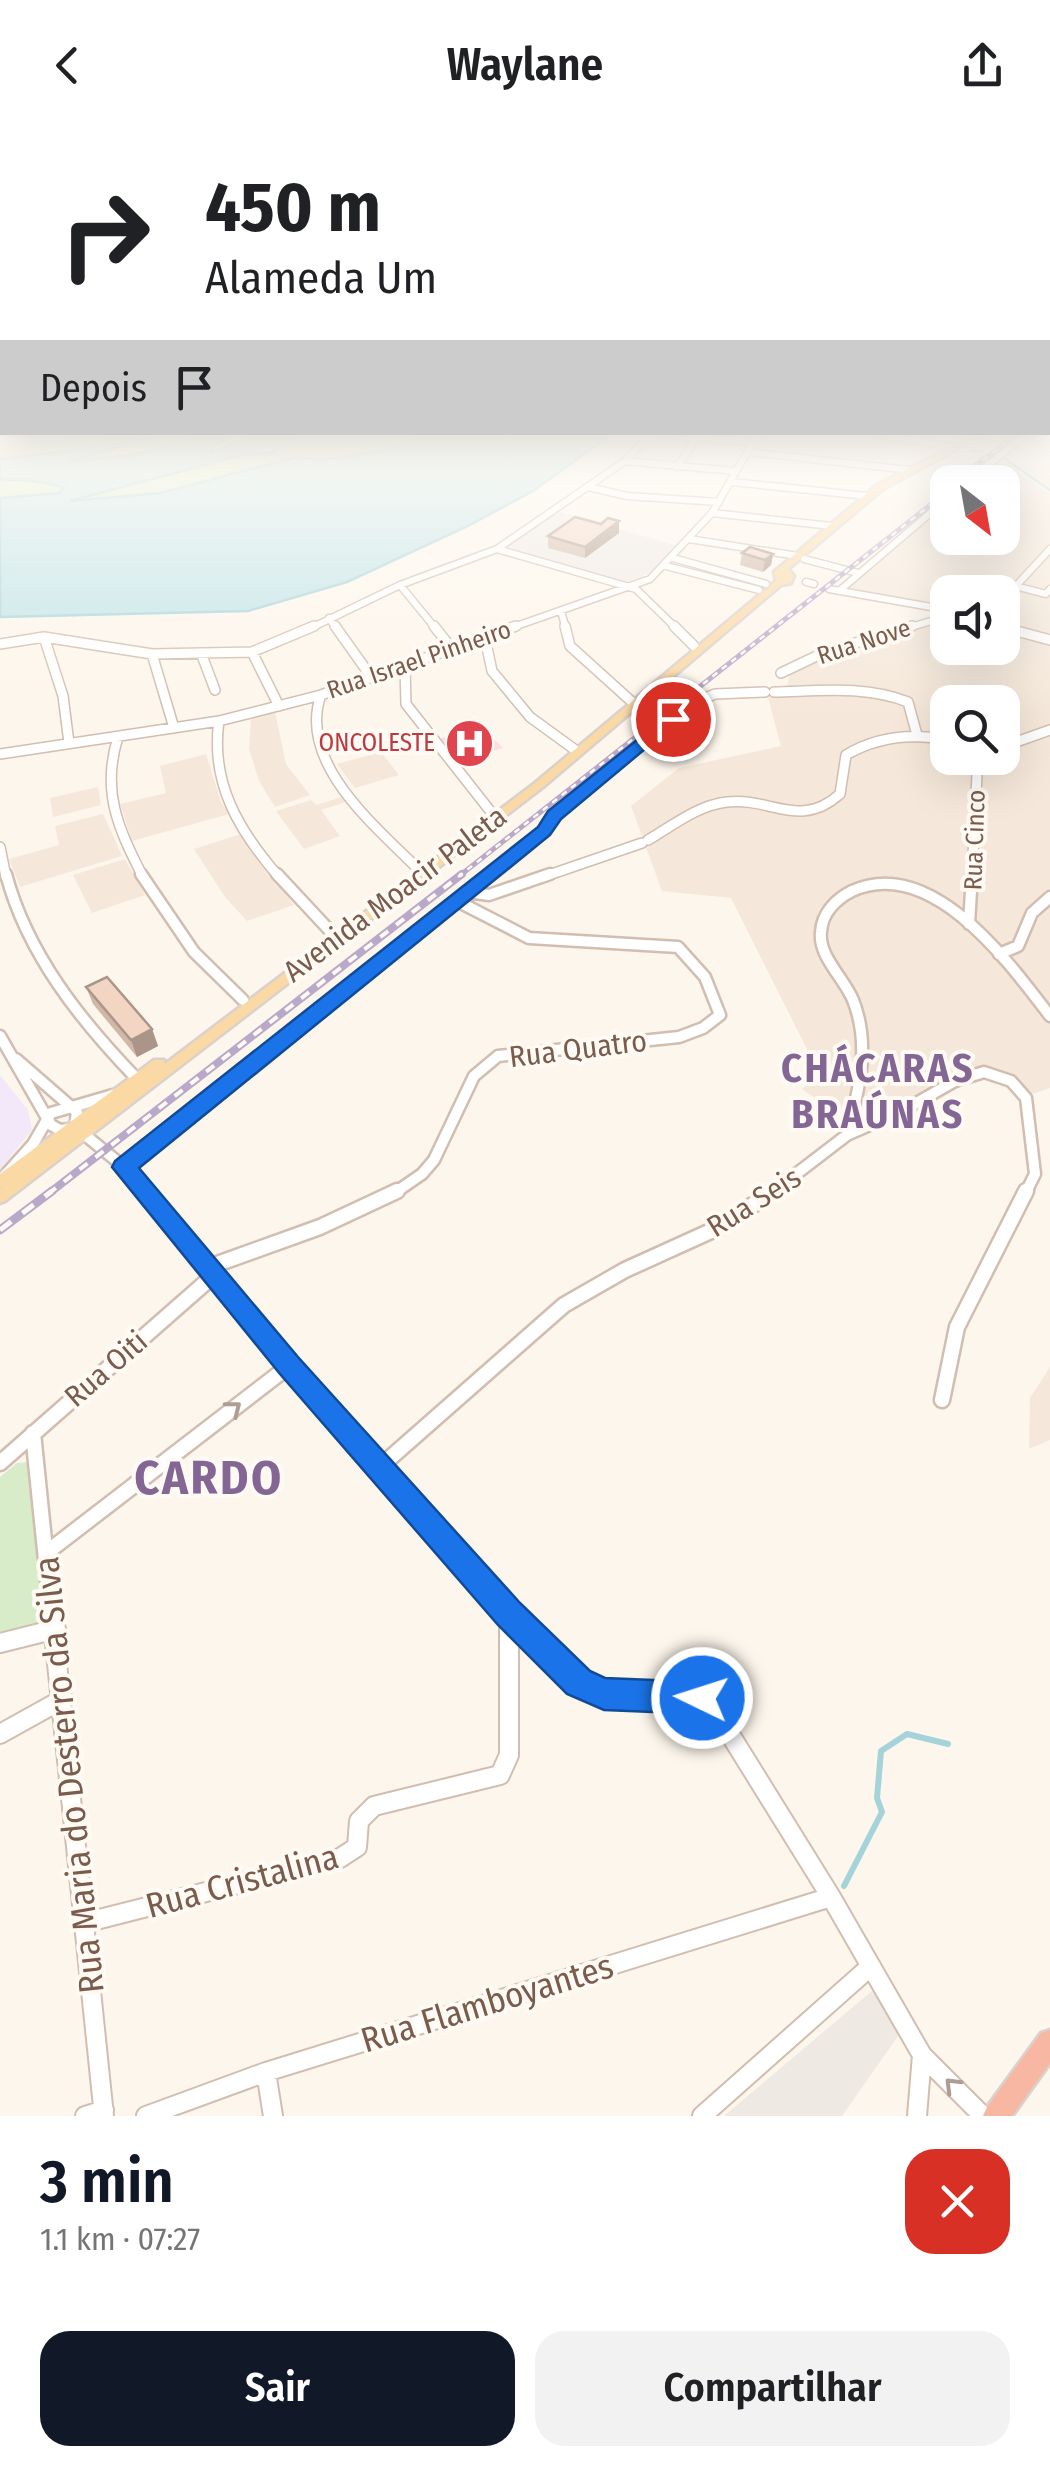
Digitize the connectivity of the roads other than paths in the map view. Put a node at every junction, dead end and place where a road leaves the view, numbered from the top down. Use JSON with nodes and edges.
{"nodes":[{"id":1,"x":832,"y":526,"type":"edge"},
{"id":2,"x":531,"y":527,"type":"edge"},
{"id":3,"x":700,"y":527,"type":"edge"},
{"id":4,"x":839,"y":527,"type":"edge"},
{"id":5,"x":914,"y":527,"type":"edge"},
{"id":6,"x":689,"y":539,"type":"junction"},
{"id":7,"x":1050,"y":549,"type":"edge"},
{"id":8,"x":497,"y":550,"type":"junction"},
{"id":9,"x":673,"y":558,"type":"junction"},
{"id":10,"x":801,"y":558,"type":"junction"},
{"id":11,"x":1046,"y":559,"type":"edge"},
{"id":12,"x":666,"y":566,"type":"junction"},
{"id":13,"x":858,"y":573,"type":"junction"},
{"id":14,"x":778,"y":579,"type":"junction"},
{"id":15,"x":1020,"y":582,"type":"edge"},
{"id":16,"x":810,"y":583,"type":"dead end"},
{"id":17,"x":400,"y":585,"type":"junction"},
{"id":18,"x":628,"y":587,"type":"junction"},
{"id":19,"x":1020,"y":587,"type":"edge"},
{"id":20,"x":1050,"y":589,"type":"edge"},
{"id":21,"x":930,"y":609,"type":"edge"},
{"id":22,"x":561,"y":611,"type":"junction"},
{"id":23,"x":329,"y":618,"type":"junction"},
{"id":24,"x":930,"y":619,"type":"edge"},
{"id":25,"x":1020,"y":632,"type":"edge"},
{"id":26,"x":44,"y":637,"type":"junction"},
{"id":27,"x":486,"y":638,"type":"junction"},
{"id":28,"x":1050,"y":640,"type":"edge"},
{"id":29,"x":0,"y":644,"type":"edge"},
{"id":30,"x":694,"y":646,"type":"junction"},
{"id":31,"x":452,"y":649,"type":"junction"},
{"id":32,"x":252,"y":652,"type":"junction"},
{"id":33,"x":201,"y":653,"type":"junction"},
{"id":34,"x":152,"y":654,"type":"junction"},
{"id":35,"x":405,"y":667,"type":"junction"},
{"id":36,"x":781,"y":673,"type":"dead end"},
{"id":37,"x":372,"y":678,"type":"junction"},
{"id":38,"x":216,"y":690,"type":"dead end"},
{"id":39,"x":321,"y":695,"type":"junction"},
{"id":40,"x":630,"y":701,"type":"junction"},
{"id":41,"x":279,"y":706,"type":"junction"},
{"id":42,"x":219,"y":722,"type":"junction"},
{"id":43,"x":174,"y":728,"type":"junction"},
{"id":44,"x":1050,"y":730,"type":"edge"},
{"id":45,"x":917,"y":735,"type":"junction"},
{"id":46,"x":118,"y":737,"type":"junction"},
{"id":47,"x":930,"y":737,"type":"edge"},
{"id":48,"x":1020,"y":741,"type":"edge"},
{"id":49,"x":69,"y":743,"type":"junction"},
{"id":50,"x":574,"y":749,"type":"junction"},
{"id":51,"x":3,"y":754,"type":"edge"},
{"id":52,"x":0,"y":764,"type":"edge"},
{"id":53,"x":977,"y":775,"type":"edge"},
{"id":54,"x":491,"y":812,"type":"junction"},
{"id":55,"x":0,"y":846,"type":"edge"},
{"id":56,"x":417,"y":868,"type":"junction"},
{"id":57,"x":469,"y":892,"type":"junction"},
{"id":58,"x":13,"y":895,"type":"junction"},
{"id":59,"x":1050,"y":897,"type":"edge"},
{"id":60,"x":0,"y":899,"type":"edge"},
{"id":61,"x":457,"y":901,"type":"junction"},
{"id":62,"x":969,"y":924,"type":"junction"},
{"id":63,"x":331,"y":932,"type":"junction"},
{"id":64,"x":999,"y":954,"type":"junction"},
{"id":65,"x":244,"y":1000,"type":"junction"},
{"id":66,"x":1050,"y":1016,"type":"edge"},
{"id":67,"x":0,"y":1036,"type":"edge"},
{"id":68,"x":16,"y":1060,"type":"junction"},
{"id":69,"x":136,"y":1080,"type":"junction"},
{"id":70,"x":117,"y":1093,"type":"junction"},
{"id":71,"x":71,"y":1106,"type":"junction"},
{"id":72,"x":48,"y":1119,"type":"junction"},
{"id":73,"x":79,"y":1130,"type":"junction"},
{"id":74,"x":847,"y":1135,"type":"junction"},
{"id":75,"x":124,"y":1167,"type":"junction"},
{"id":76,"x":0,"y":1181,"type":"edge"},
{"id":77,"x":0,"y":1197,"type":"edge"},
{"id":78,"x":210,"y":1272,"type":"junction"},
{"id":79,"x":289,"y":1366,"type":"junction"},
{"id":80,"x":942,"y":1400,"type":"dead end"},
{"id":81,"x":32,"y":1433,"type":"junction"},
{"id":82,"x":0,"y":1462,"type":"edge"},
{"id":83,"x":381,"y":1466,"type":"junction"},
{"id":84,"x":46,"y":1553,"type":"junction"},
{"id":85,"x":509,"y":1614,"type":"junction"},
{"id":86,"x":56,"y":1629,"type":"junction"},
{"id":87,"x":0,"y":1643,"type":"edge"},
{"id":88,"x":63,"y":1699,"type":"junction"},
{"id":89,"x":0,"y":1734,"type":"edge"},
{"id":90,"x":831,"y":1897,"type":"junction"},
{"id":91,"x":84,"y":1922,"type":"junction"},
{"id":92,"x":871,"y":1966,"type":"junction"},
{"id":93,"x":1050,"y":2042,"type":"edge"},
{"id":94,"x":922,"y":2055,"type":"junction"},
{"id":95,"x":266,"y":2072,"type":"junction"},
{"id":96,"x":98,"y":2114,"type":"edge"},
{"id":97,"x":146,"y":2116,"type":"edge"},
{"id":98,"x":273,"y":2116,"type":"edge"},
{"id":99,"x":702,"y":2116,"type":"edge"},
{"id":100,"x":917,"y":2116,"type":"edge"},
{"id":101,"x":982,"y":2116,"type":"edge"},
{"id":102,"x":996,"y":2116,"type":"edge"}],
"edges":[{"from":1,"to":10,"type":"main road","name":"Avenida Moacir Paleta"},
{"from":2,"to":8,"type":"street"},
{"from":3,"to":6,"type":"street","name":"Rua Israel Pinheiro"},
{"from":4,"to":10,"type":"main road","name":"Avenida Moacir Paleta"},
{"from":5,"to":13,"type":"street"},
{"from":6,"to":9,"type":"street","name":"Rua Israel Pinheiro"},
{"from":6,"to":10,"type":"street"},
{"from":7,"to":11,"type":"street"},
{"from":8,"to":17,"type":"street"},
{"from":8,"to":18,"type":"street"},
{"from":9,"to":12,"type":"street","name":"Rua Israel Pinheiro"},
{"from":9,"to":14,"type":"street"},
{"from":10,"to":13,"type":"street"},
{"from":10,"to":14,"type":"main road","name":"Avenida Moacir Paleta"},
{"from":11,"to":15,"type":"street"},
{"from":12,"to":14,"type":"street"},
{"from":12,"to":18,"type":"street","name":"Rua Israel Pinheiro"},
{"from":13,"to":21,"type":"street"},
{"from":14,"to":16,"type":"main road"},
{"from":14,"to":30,"type":"main road","name":"Avenida Moacir Paleta"},
{"from":14,"to":73,"type":"main road","name":"Avenida Moacir Paleta"},
{"from":17,"to":23,"type":"street"},
{"from":17,"to":31,"type":"street"},
{"from":18,"to":22,"type":"street","name":"Rua Israel Pinheiro"},
{"from":18,"to":30,"type":"street"},
{"from":19,"to":20,"type":"street"},
{"from":22,"to":27,"type":"street","name":"Rua Israel Pinheiro"},
{"from":22,"to":40,"type":"street"},
{"from":23,"to":32,"type":"street"},
{"from":23,"to":37,"type":"street"},
{"from":24,"to":36,"type":"street","name":"Rua Nove"},
{"from":25,"to":28,"type":"street"},
{"from":26,"to":29,"type":"street"},
{"from":26,"to":34,"type":"street"},
{"from":26,"to":49,"type":"street"},
{"from":27,"to":31,"type":"street","name":"Rua Israel Pinheiro"},
{"from":27,"to":50,"type":"street"},
{"from":30,"to":40,"type":"main road","name":"Avenida Moacir Paleta"},
{"from":31,"to":35,"type":"street","name":"Rua Israel Pinheiro"},
{"from":32,"to":33,"type":"street"},
{"from":32,"to":41,"type":"street"},
{"from":33,"to":34,"type":"street"},
{"from":33,"to":38,"type":"street"},
{"from":34,"to":43,"type":"street"},
{"from":35,"to":37,"type":"street","name":"Rua Israel Pinheiro"},
{"from":35,"to":54,"type":"street"},
{"from":37,"to":39,"type":"street","name":"Rua Israel Pinheiro"},
{"from":39,"to":41,"type":"street","name":"Rua Israel Pinheiro"},
{"from":39,"to":56,"type":"street"},
{"from":40,"to":50,"type":"main road","name":"Avenida Moacir Paleta"},
{"from":41,"to":42,"type":"street","name":"Rua Israel Pinheiro"},
{"from":42,"to":43,"type":"street","name":"Rua Israel Pinheiro"},
{"from":42,"to":63,"type":"street"},
{"from":43,"to":46,"type":"street","name":"Rua Israel Pinheiro"},
{"from":44,"to":48,"type":"street","name":"Rua Cinco"},
{"from":45,"to":47,"type":"street"},
{"from":45,"to":57,"type":"street"},
{"from":45,"to":57,"type":"street"},
{"from":46,"to":49,"type":"street","name":"Rua Israel Pinheiro"},
{"from":46,"to":65,"type":"street"},
{"from":49,"to":51,"type":"street","name":"Rua Israel Pinheiro"},
{"from":50,"to":54,"type":"main road","name":"Avenida Moacir Paleta"},
{"from":51,"to":52,"type":"street"},
{"from":53,"to":62,"type":"street","name":"Rua Cinco"},
{"from":54,"to":56,"type":"main road","name":"Avenida Moacir Paleta"},
{"from":55,"to":58,"type":"street"},
{"from":56,"to":63,"type":"main road","name":"Avenida Moacir Paleta"},
{"from":57,"to":61,"type":"street"},
{"from":58,"to":60,"type":"street"},
{"from":58,"to":69,"type":"street"},
{"from":59,"to":64,"type":"street"},
{"from":61,"to":75,"type":"street"},
{"from":61,"to":78,"type":"street","name":"Rua Quatro"},
{"from":62,"to":64,"type":"street"},
{"from":62,"to":74,"type":"street"},
{"from":63,"to":65,"type":"main road","name":"Avenida Moacir Paleta"},
{"from":64,"to":66,"type":"street"},
{"from":65,"to":69,"type":"main road","name":"Avenida Moacir Paleta"},
{"from":67,"to":68,"type":"street"},
{"from":68,"to":71,"type":"street"},
{"from":68,"to":72,"type":"street"},
{"from":69,"to":70,"type":"main road","name":"Avenida Moacir Paleta"},
{"from":70,"to":71,"type":"street"},
{"from":70,"to":73,"type":"main road","name":"Avenida Moacir Paleta"},
{"from":71,"to":72,"type":"street"},
{"from":71,"to":73,"type":"street"},
{"from":72,"to":73,"type":"street"},
{"from":72,"to":76,"type":"street"},
{"from":73,"to":75,"type":"street"},
{"from":73,"to":76,"type":"main road","name":"Avenida Moacir Paleta"},
{"from":73,"to":77,"type":"main road","name":"Avenida Moacir Paleta"},
{"from":74,"to":80,"type":"street","name":"Rua Seis"},
{"from":74,"to":83,"type":"street","name":"Rua Seis"},
{"from":75,"to":78,"type":"street"},
{"from":78,"to":79,"type":"street"},
{"from":78,"to":81,"type":"street","name":"Rua Oiti"},
{"from":79,"to":83,"type":"street"},
{"from":84,"to":79,"type":"street","one_way":true},
{"from":81,"to":82,"type":"street","name":"Rua Oiti"},
{"from":81,"to":84,"type":"street","name":"Rua Maria do Desterro da Silva"},
{"from":83,"to":85,"type":"street"},
{"from":84,"to":86,"type":"street","name":"Rua Maria do Desterro da Silva"},
{"from":85,"to":90,"type":"street"},
{"from":85,"to":91,"type":"street","name":"Rua Cristalina"},
{"from":86,"to":87,"type":"street"},
{"from":86,"to":88,"type":"street","name":"Rua Maria do Desterro da Silva"},
{"from":88,"to":89,"type":"street"},
{"from":88,"to":91,"type":"street","name":"Rua Maria do Desterro da Silva"},
{"from":90,"to":92,"type":"street"},
{"from":90,"to":95,"type":"street","name":"Rua Flamboyantes"},
{"from":91,"to":96,"type":"street","name":"Rua Maria do Desterro da Silva"},
{"from":92,"to":94,"type":"street"},
{"from":92,"to":99,"type":"street"},
{"from":93,"to":102,"type":"highway"},
{"from":94,"to":100,"type":"street"},
{"from":101,"to":94,"type":"street","one_way":true},
{"from":95,"to":97,"type":"street","name":"Rua Flamboyantes"},
{"from":95,"to":98,"type":"street"}]}
